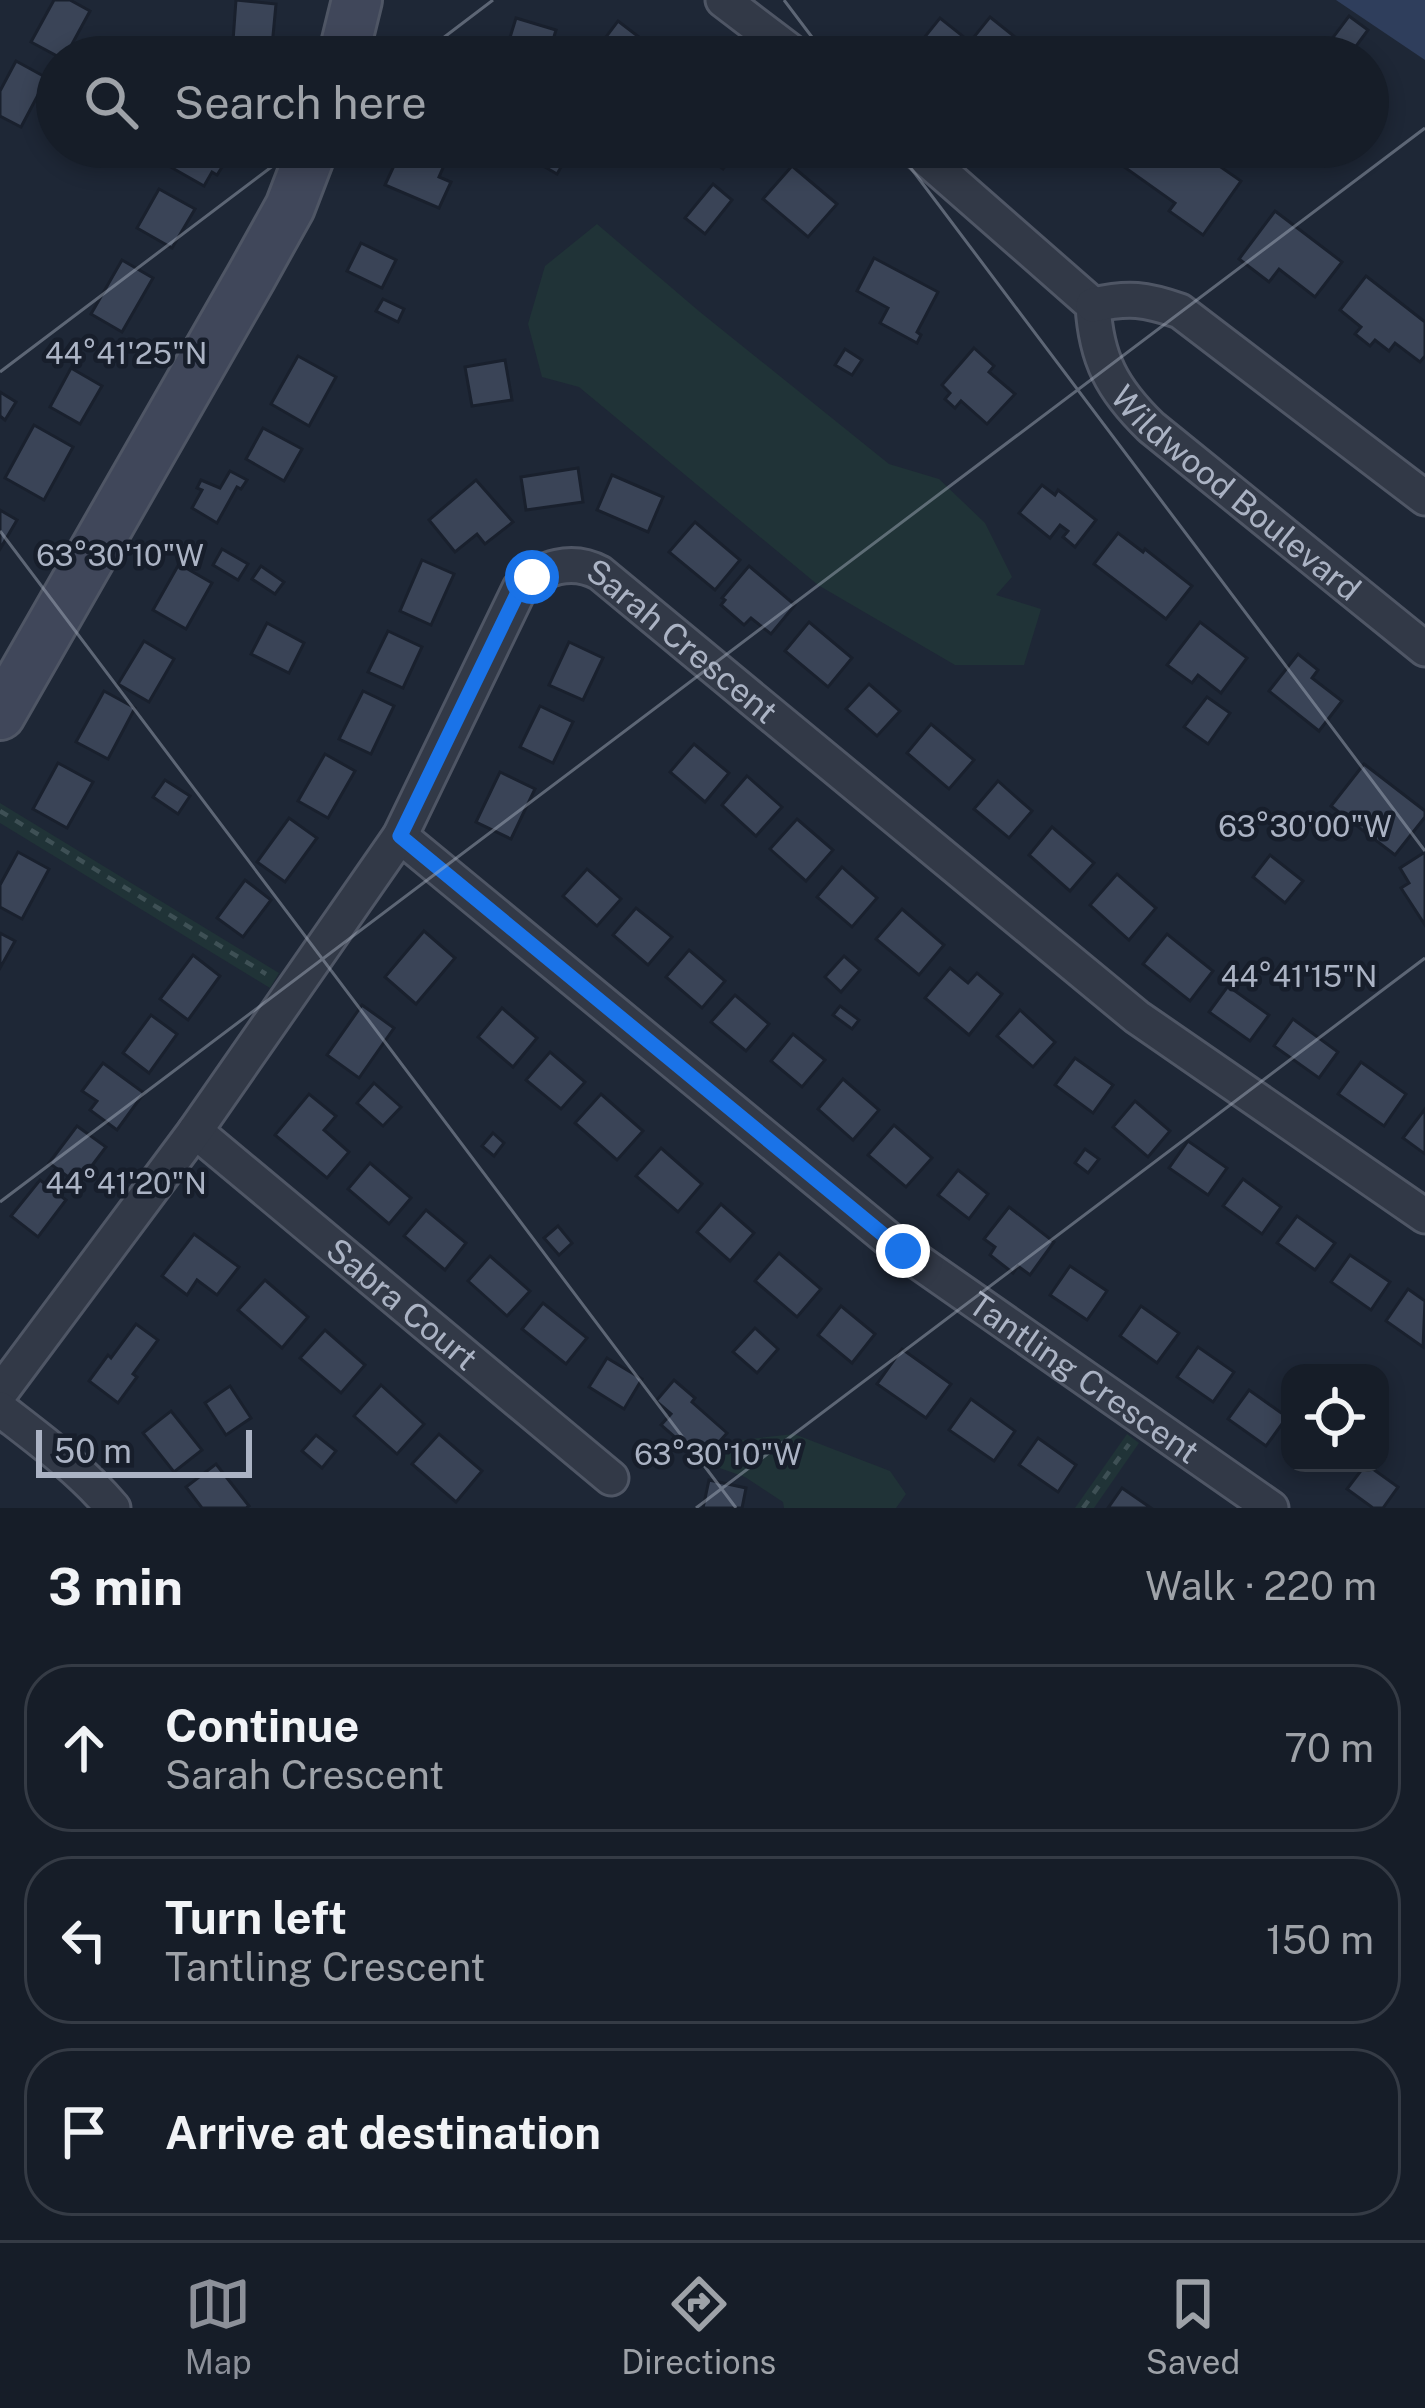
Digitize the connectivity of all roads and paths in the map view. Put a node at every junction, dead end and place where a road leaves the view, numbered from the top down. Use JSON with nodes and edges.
{"nodes":[{"id":1,"x":357,"y":0,"type":"edge"},
{"id":2,"x":723,"y":0,"type":"edge"},
{"id":3,"x":348,"y":36,"type":"edge"},
{"id":4,"x":770,"y":36,"type":"edge"},
{"id":5,"x":305,"y":168,"type":"edge"},
{"id":6,"x":937,"y":168,"type":"edge"},
{"id":7,"x":1093,"y":304,"type":"junction"},
{"id":8,"x":1425,"y":498,"type":"edge"},
{"id":9,"x":1425,"y":649,"type":"edge"},
{"id":10,"x":0,"y":715,"type":"edge"},
{"id":11,"x":0,"y":811,"type":"edge"},
{"id":12,"x":400,"y":836,"type":"junction"},
{"id":13,"x":292,"y":990,"type":"junction"},
{"id":14,"x":195,"y":1131,"type":"junction"},
{"id":15,"x":1425,"y":1216,"type":"edge"},
{"id":16,"x":0,"y":1393,"type":"edge"},
{"id":17,"x":0,"y":1409,"type":"edge"},
{"id":18,"x":1145,"y":1422,"type":"junction"},
{"id":19,"x":610,"y":1478,"type":"dead end"},
{"id":20,"x":113,"y":1508,"type":"edge"},
{"id":21,"x":1083,"y":1508,"type":"edge"},
{"id":22,"x":1271,"y":1508,"type":"edge"}],
"edges":[{"from":1,"to":3,"type":"street"},
{"from":2,"to":4,"type":"street"},
{"from":5,"to":10,"type":"street"},
{"from":6,"to":7,"type":"street"},
{"from":7,"to":8,"type":"street"},
{"from":7,"to":9,"type":"street","name":"Wildwood Boulevard"},
{"from":11,"to":13,"type":"path"},
{"from":12,"to":13,"type":"street","name":"Sarah Crescent"},
{"from":12,"to":15,"type":"street","name":"Sarah Crescent"},
{"from":12,"to":18,"type":"street","name":"Tantling Crescent"},
{"from":13,"to":14,"type":"street","name":"Sarah Crescent"},
{"from":14,"to":16,"type":"street","name":"Sarah Crescent"},
{"from":14,"to":19,"type":"street","name":"Sabra Court"},
{"from":17,"to":20,"type":"street"},
{"from":18,"to":21,"type":"path"},
{"from":18,"to":22,"type":"street","name":"Tantling Crescent"}]}
